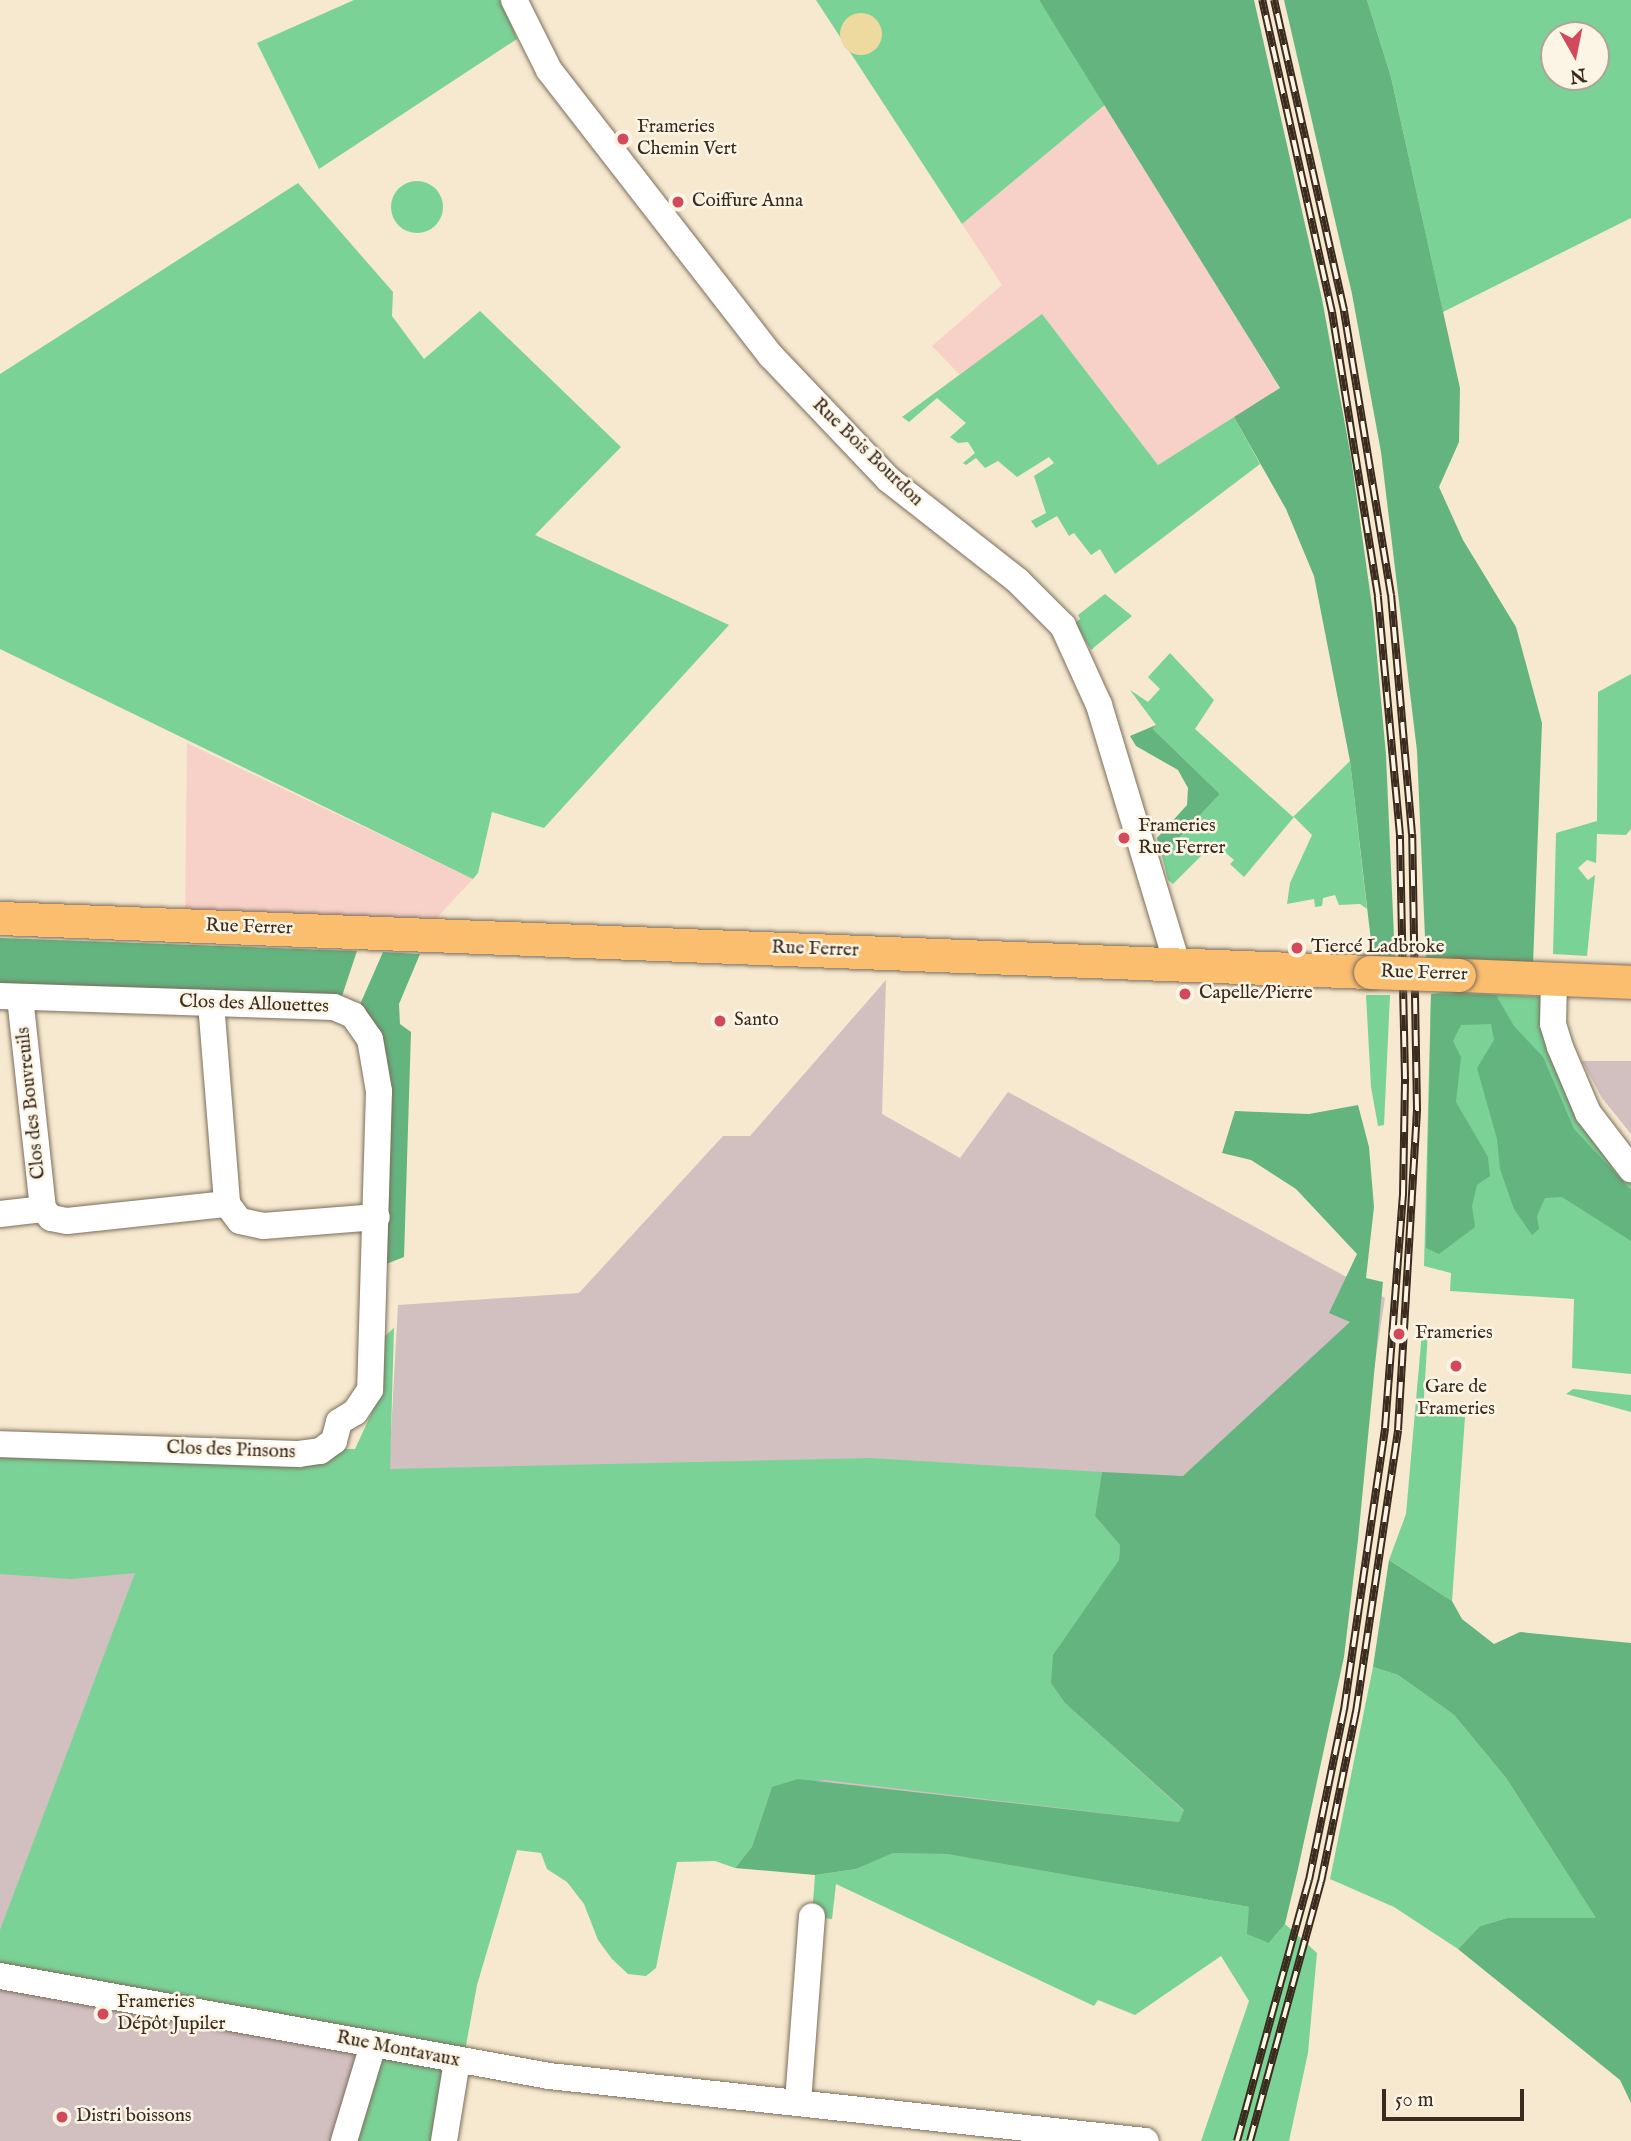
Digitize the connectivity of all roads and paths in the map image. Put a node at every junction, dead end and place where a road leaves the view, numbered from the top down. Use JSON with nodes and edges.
{"nodes":[{"id":1,"x":514,"y":0,"type":"edge"},
{"id":2,"x":0,"y":918,"type":"edge"},
{"id":3,"x":1177,"y":963,"type":"junction"},
{"id":4,"x":1554,"y":980,"type":"junction"},
{"id":5,"x":1631,"y":982,"type":"edge"},
{"id":6,"x":10,"y":997,"type":"edge"},
{"id":7,"x":211,"y":1003,"type":"junction"},
{"id":8,"x":1570,"y":1074,"type":"junction"},
{"id":9,"x":1631,"y":1143,"type":"edge"},
{"id":10,"x":1631,"y":1169,"type":"edge"},
{"id":11,"x":227,"y":1204,"type":"junction"},
{"id":12,"x":43,"y":1209,"type":"junction"},
{"id":13,"x":0,"y":1214,"type":"edge"},
{"id":14,"x":377,"y":1217,"type":"junction"},
{"id":15,"x":374,"y":1288,"type":"joint"},
{"id":16,"x":0,"y":1444,"type":"edge"},
{"id":17,"x":812,"y":1917,"type":"dead end"},
{"id":18,"x":0,"y":1976,"type":"edge"},
{"id":19,"x":373,"y":2045,"type":"junction"},
{"id":20,"x":457,"y":2061,"type":"junction"},
{"id":21,"x":798,"y":2102,"type":"junction"},
{"id":22,"x":344,"y":2141,"type":"edge"},
{"id":23,"x":444,"y":2141,"type":"edge"},
{"id":24,"x":1145,"y":2141,"type":"edge"}],
"edges":[{"from":1,"to":3,"type":"street","name":"Rue Bois Bourdon"},
{"from":2,"to":3,"type":"main road","name":"Rue Ferrer"},
{"from":3,"to":4,"type":"main road","name":"Rue Ferrer","bridge":true},
{"from":4,"to":5,"type":"main road","name":"Rue Ferrer"},
{"from":4,"to":8,"type":"street"},
{"from":6,"to":7,"type":"street","name":"Clos des Allouettes"},
{"from":6,"to":12,"type":"street","name":"Clos des Bouvreuils"},
{"from":7,"to":11,"type":"street"},
{"from":7,"to":14,"type":"street","name":"Clos des Allouettes"},
{"from":8,"to":9,"type":"street"},
{"from":8,"to":10,"type":"street"},
{"from":11,"to":12,"type":"street"},
{"from":11,"to":14,"type":"street"},
{"from":12,"to":13,"type":"street"},
{"from":14,"to":15,"type":"street","name":"Clos des Allouettes"},
{"from":15,"to":16,"type":"street","name":"Clos des Pinsons"},
{"from":17,"to":21,"type":"street"},
{"from":18,"to":19,"type":"street","name":"Rue Montavaux"},
{"from":19,"to":20,"type":"street","name":"Rue Montavaux"},
{"from":19,"to":22,"type":"street"},
{"from":20,"to":21,"type":"street","name":"Rue Montavaux"},
{"from":20,"to":23,"type":"street"},
{"from":21,"to":24,"type":"street","name":"Rue Montavaux"}]}
